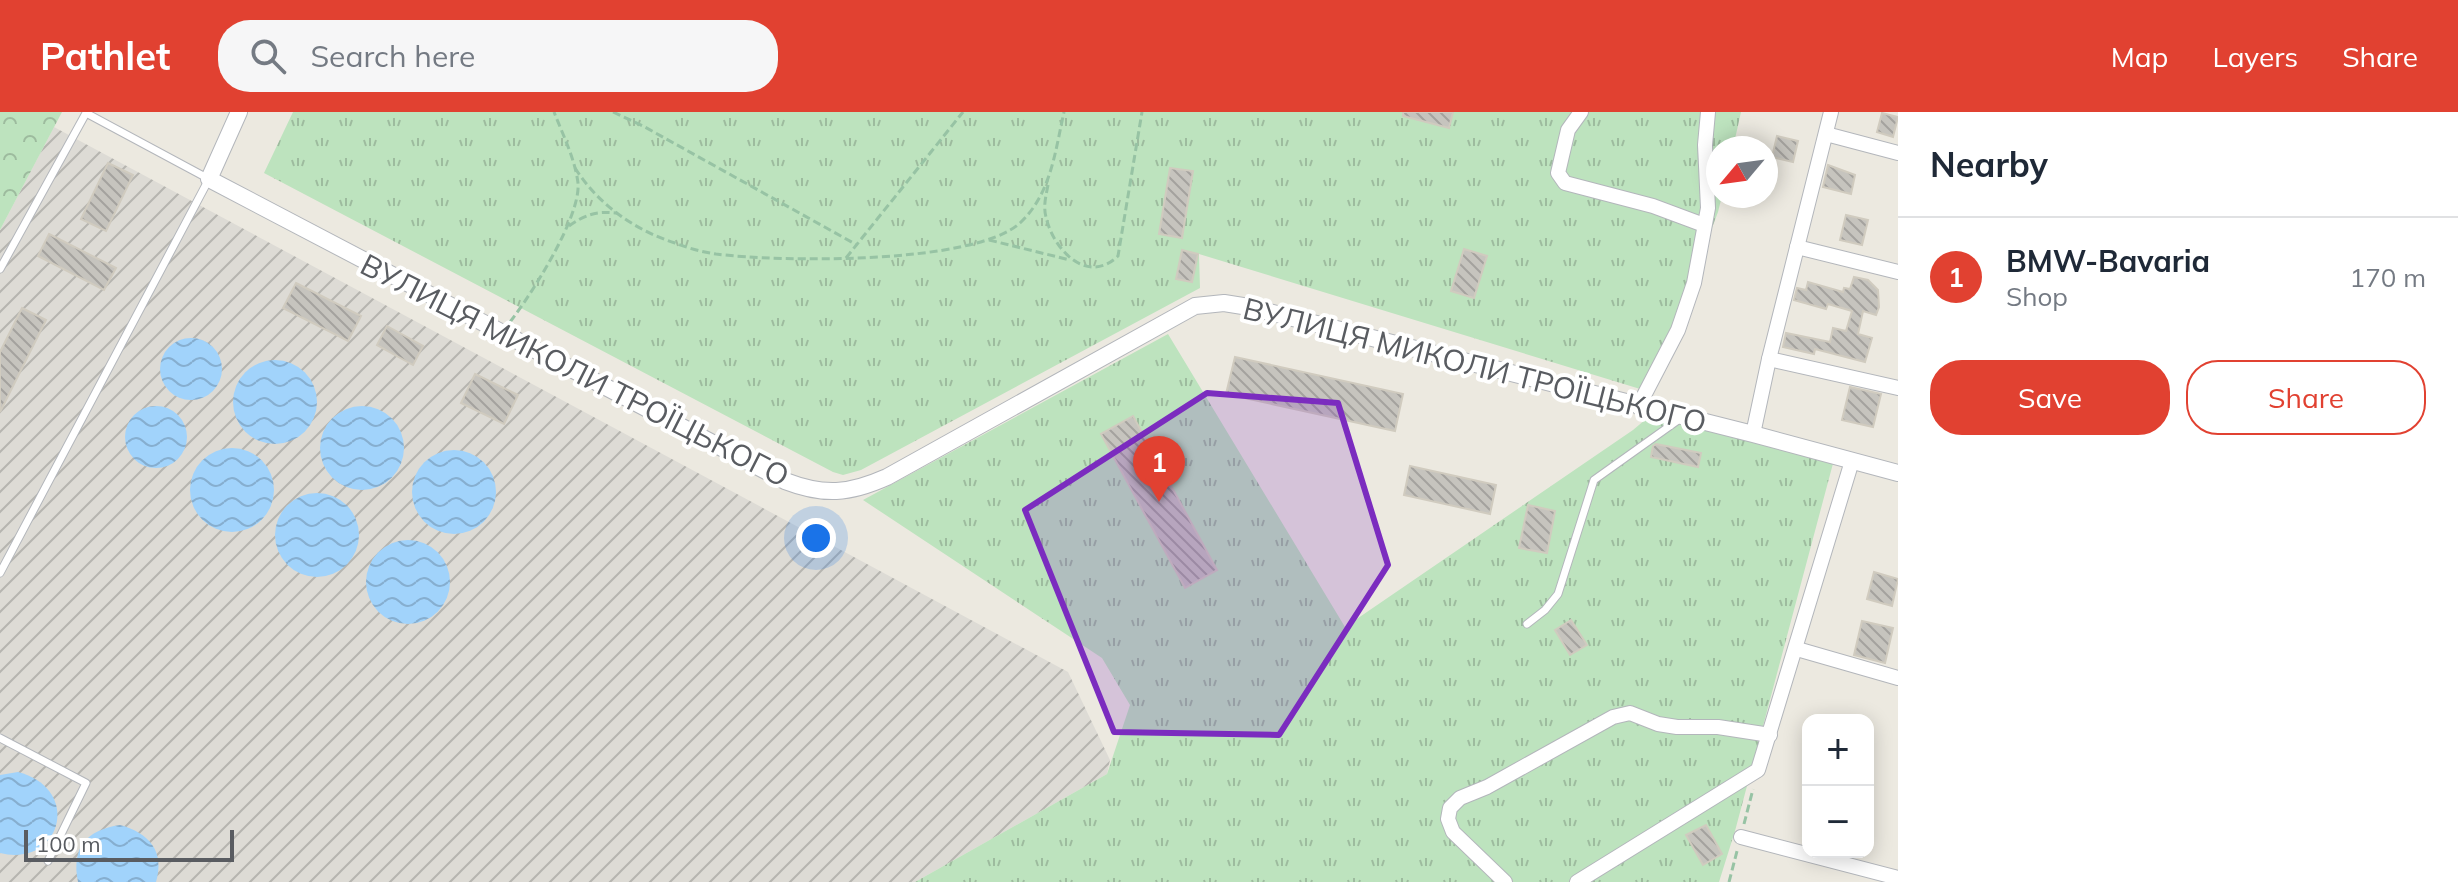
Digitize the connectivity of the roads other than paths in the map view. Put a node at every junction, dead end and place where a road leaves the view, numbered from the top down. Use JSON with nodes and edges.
{"nodes":[{"id":1,"x":239,"y":112,"type":"edge"},
{"id":2,"x":1581,"y":112,"type":"edge"},
{"id":3,"x":1708,"y":112,"type":"edge"},
{"id":4,"x":1831,"y":112,"type":"edge"},
{"id":5,"x":1826,"y":134,"type":"junction"},
{"id":6,"x":1898,"y":153,"type":"edge"},
{"id":7,"x":209,"y":179,"type":"junction"},
{"id":8,"x":1704,"y":225,"type":"junction"},
{"id":9,"x":1797,"y":247,"type":"junction"},
{"id":10,"x":0,"y":269,"type":"edge"},
{"id":11,"x":1898,"y":272,"type":"edge"},
{"id":12,"x":1769,"y":359,"type":"junction"},
{"id":13,"x":1898,"y":388,"type":"edge"},
{"id":14,"x":1638,"y":407,"type":"junction"},
{"id":15,"x":1683,"y":417,"type":"junction"},
{"id":16,"x":1753,"y":434,"type":"junction"},
{"id":17,"x":1852,"y":461,"type":"junction"},
{"id":18,"x":1898,"y":473,"type":"edge"},
{"id":19,"x":0,"y":573,"type":"edge"},
{"id":20,"x":1527,"y":624,"type":"dead end"},
{"id":21,"x":1797,"y":649,"type":"junction"},
{"id":22,"x":1898,"y":678,"type":"edge"},
{"id":23,"x":1770,"y":735,"type":"junction"},
{"id":24,"x":0,"y":738,"type":"edge"},
{"id":25,"x":1741,"y":837,"type":"dead end"},
{"id":26,"x":48,"y":861,"type":"dead end"},
{"id":27,"x":1898,"y":878,"type":"edge"},
{"id":28,"x":1505,"y":882,"type":"edge"},
{"id":29,"x":1577,"y":882,"type":"edge"}],
"edges":[{"from":1,"to":7,"type":"street"},
{"from":2,"to":8,"type":"street"},
{"from":3,"to":8,"type":"street"},
{"from":4,"to":5,"type":"street"},
{"from":5,"to":6,"type":"street"},
{"from":5,"to":9,"type":"street"},
{"from":7,"to":10,"type":"lane"},
{"from":7,"to":14,"type":"street","name":"ВУЛИЦЯ МИКОЛИ ТРОЇЦЬКОГО"},
{"from":7,"to":19,"type":"lane"},
{"from":8,"to":14,"type":"street"},
{"from":9,"to":11,"type":"street"},
{"from":9,"to":12,"type":"street"},
{"from":12,"to":13,"type":"street"},
{"from":12,"to":16,"type":"street"},
{"from":14,"to":15,"type":"street","name":"ВУЛИЦЯ МИКОЛИ ТРОЇЦЬКОГО"},
{"from":15,"to":16,"type":"street","name":"ВУЛИЦЯ МИКОЛИ ТРОЇЦЬКОГО"},
{"from":15,"to":20,"type":"lane"},
{"from":16,"to":17,"type":"street","name":"ВУЛИЦЯ МИКОЛИ ТРОЇЦЬКОГО"},
{"from":17,"to":18,"type":"street","name":"ВУЛИЦЯ МИКОЛИ ТРОЇЦЬКОГО"},
{"from":17,"to":21,"type":"street"},
{"from":21,"to":22,"type":"street"},
{"from":21,"to":23,"type":"street"},
{"from":23,"to":28,"type":"street"},
{"from":23,"to":29,"type":"street"},
{"from":24,"to":26,"type":"lane"},
{"from":25,"to":27,"type":"street"}]}
